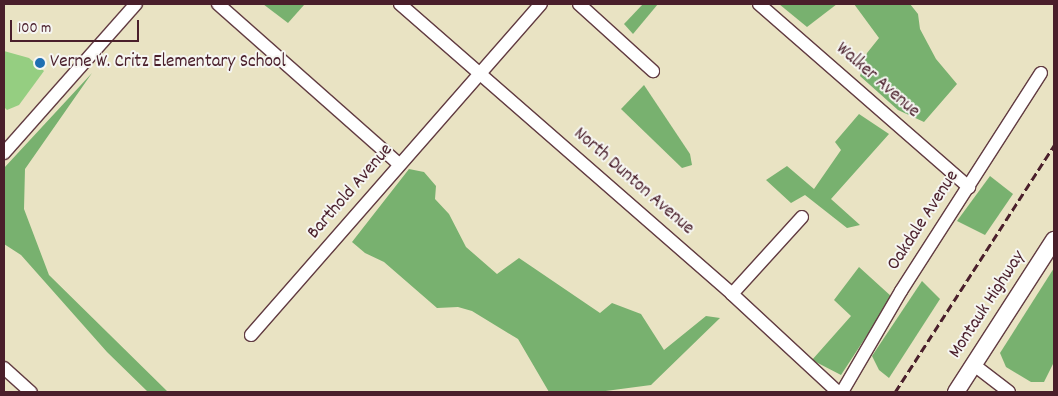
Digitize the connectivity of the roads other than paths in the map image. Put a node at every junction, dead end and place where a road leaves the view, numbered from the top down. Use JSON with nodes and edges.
{"nodes":[{"id":1,"x":136,"y":4,"type":"edge"},
{"id":2,"x":218,"y":4,"type":"edge"},
{"id":3,"x":400,"y":4,"type":"edge"},
{"id":4,"x":540,"y":4,"type":"edge"},
{"id":5,"x":579,"y":4,"type":"edge"},
{"id":6,"x":759,"y":4,"type":"edge"},
{"id":7,"x":653,"y":71,"type":"dead end"},
{"id":8,"x":479,"y":72,"type":"junction"},
{"id":9,"x":1041,"y":73,"type":"dead end"},
{"id":10,"x":4,"y":153,"type":"edge"},
{"id":11,"x":399,"y":164,"type":"junction"},
{"id":12,"x":969,"y":187,"type":"junction"},
{"id":13,"x":802,"y":217,"type":"dead end"},
{"id":14,"x":1054,"y":240,"type":"edge"},
{"id":15,"x":732,"y":294,"type":"junction"},
{"id":16,"x":252,"y":335,"type":"dead end"},
{"id":17,"x":974,"y":365,"type":"junction"},
{"id":18,"x":4,"y":368,"type":"edge"},
{"id":19,"x":31,"y":392,"type":"edge"},
{"id":20,"x":840,"y":392,"type":"edge"},
{"id":21,"x":956,"y":392,"type":"edge"},
{"id":22,"x":1009,"y":392,"type":"edge"}],
"edges":[{"from":1,"to":10,"type":"street"},
{"from":2,"to":11,"type":"street"},
{"from":3,"to":8,"type":"street","name":"North Dunton Avenue"},
{"from":4,"to":8,"type":"street","name":"Barthold Avenue"},
{"from":5,"to":7,"type":"street"},
{"from":6,"to":12,"type":"street","name":"Walker Avenue"},
{"from":8,"to":11,"type":"street","name":"Barthold Avenue"},
{"from":8,"to":15,"type":"street","name":"North Dunton Avenue"},
{"from":9,"to":12,"type":"street","name":"Oakdale Avenue"},
{"from":11,"to":16,"type":"street","name":"Barthold Avenue"},
{"from":12,"to":20,"type":"street","name":"Oakdale Avenue"},
{"from":13,"to":15,"type":"street"},
{"from":14,"to":17,"type":"main road","name":"Montauk Highway"},
{"from":15,"to":20,"type":"street","name":"North Dunton Avenue"},
{"from":17,"to":21,"type":"main road","name":"Montauk Highway"},
{"from":17,"to":22,"type":"street"},
{"from":18,"to":19,"type":"street"}]}
